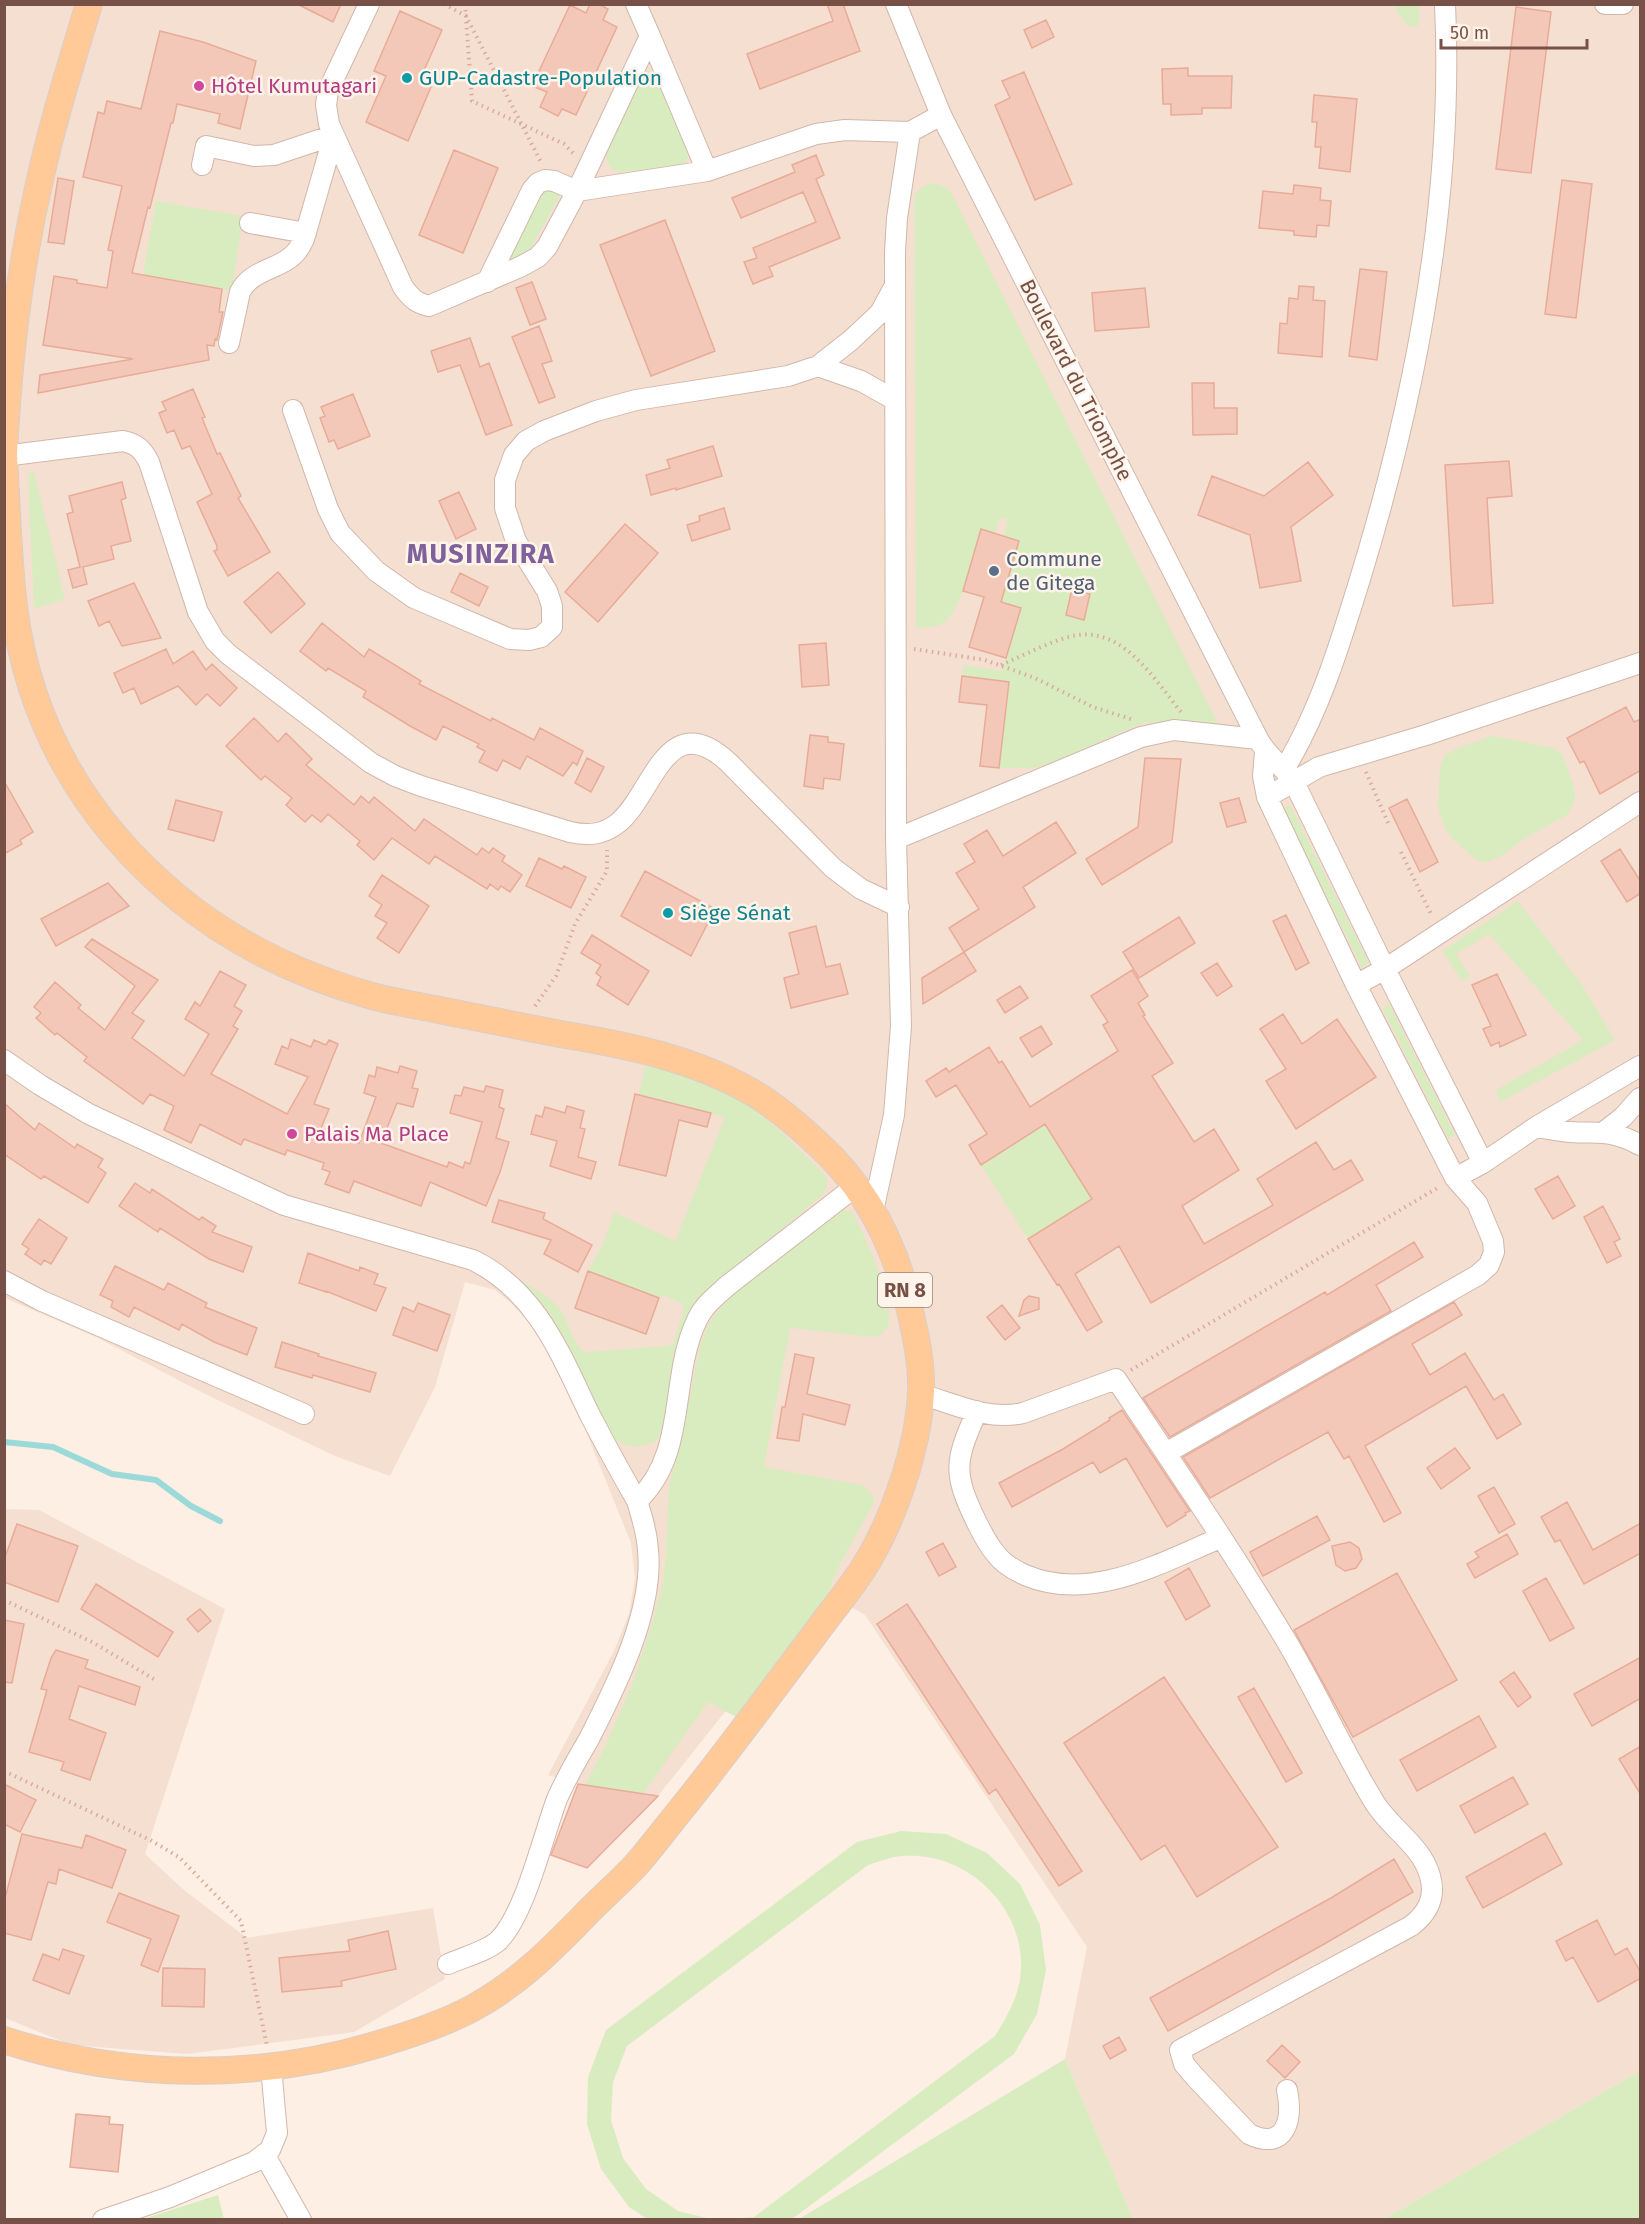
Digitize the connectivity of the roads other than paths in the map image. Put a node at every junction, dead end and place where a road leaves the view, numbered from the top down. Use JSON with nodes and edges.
{"nodes":[{"id":1,"x":89,"y":4,"type":"edge"},
{"id":2,"x":369,"y":4,"type":"edge"},
{"id":3,"x":636,"y":4,"type":"edge"},
{"id":4,"x":1444,"y":4,"type":"edge"},
{"id":5,"x":1605,"y":4,"type":"edge"},
{"id":6,"x":1623,"y":4,"type":"edge"},
{"id":7,"x":900,"y":9,"type":"edge"},
{"id":8,"x":650,"y":36,"type":"junction"},
{"id":9,"x":941,"y":115,"type":"junction"},
{"id":10,"x":910,"y":132,"type":"junction"},
{"id":11,"x":334,"y":135,"type":"junction"},
{"id":12,"x":202,"y":165,"type":"dead end"},
{"id":13,"x":707,"y":171,"type":"junction"},
{"id":14,"x":577,"y":191,"type":"junction"},
{"id":15,"x":250,"y":223,"type":"dead end"},
{"id":16,"x":306,"y":232,"type":"junction"},
{"id":17,"x":487,"y":282,"type":"junction"},
{"id":18,"x":894,"y":286,"type":"junction"},
{"id":19,"x":229,"y":343,"type":"dead end"},
{"id":20,"x":818,"y":366,"type":"junction"},
{"id":21,"x":895,"y":400,"type":"junction"},
{"id":22,"x":293,"y":410,"type":"dead end"},
{"id":23,"x":4,"y":456,"type":"edge"},
{"id":24,"x":1641,"y":663,"type":"edge"},
{"id":25,"x":1262,"y":745,"type":"junction"},
{"id":26,"x":1290,"y":775,"type":"junction"},
{"id":27,"x":1267,"y":797,"type":"junction"},
{"id":28,"x":1641,"y":802,"type":"edge"},
{"id":29,"x":896,"y":839,"type":"junction"},
{"id":30,"x":899,"y":907,"type":"junction"},
{"id":31,"x":1385,"y":969,"type":"junction"},
{"id":32,"x":1356,"y":985,"type":"junction"},
{"id":33,"x":4,"y":1060,"type":"edge"},
{"id":34,"x":1641,"y":1066,"type":"edge"},
{"id":35,"x":1641,"y":1098,"type":"edge"},
{"id":36,"x":1536,"y":1127,"type":"junction"},
{"id":37,"x":1604,"y":1132,"type":"junction"},
{"id":38,"x":1641,"y":1145,"type":"edge"},
{"id":39,"x":1483,"y":1163,"type":"junction"},
{"id":40,"x":1455,"y":1178,"type":"junction"},
{"id":41,"x":856,"y":1186,"type":"junction"},
{"id":42,"x":873,"y":1210,"type":"junction"},
{"id":43,"x":4,"y":1281,"type":"edge"},
{"id":44,"x":921,"y":1394,"type":"junction"},
{"id":45,"x":977,"y":1411,"type":"junction"},
{"id":46,"x":304,"y":1414,"type":"dead end"},
{"id":47,"x":1166,"y":1453,"type":"junction"},
{"id":48,"x":637,"y":1501,"type":"junction"},
{"id":49,"x":1220,"y":1538,"type":"junction"},
{"id":50,"x":448,"y":1964,"type":"dead end"},
{"id":51,"x":4,"y":2040,"type":"edge"},
{"id":52,"x":272,"y":2067,"type":"junction"},
{"id":53,"x":1287,"y":2090,"type":"dead end"},
{"id":54,"x":264,"y":2154,"type":"junction"},
{"id":55,"x":104,"y":2220,"type":"edge"},
{"id":56,"x":301,"y":2220,"type":"edge"}],
"edges":[{"from":1,"to":23,"type":"main road","number":"RN 8"},
{"from":2,"to":11,"type":"street"},
{"from":3,"to":8,"type":"street"},
{"from":4,"to":26,"type":"street"},
{"from":5,"to":6,"type":"street"},
{"from":7,"to":9,"type":"street","name":"Boulevard du Triomphe"},
{"from":8,"to":13,"type":"street"},
{"from":8,"to":14,"type":"street"},
{"from":9,"to":10,"type":"street"},
{"from":9,"to":25,"type":"street","name":"Boulevard du Triomphe"},
{"from":10,"to":13,"type":"street"},
{"from":10,"to":18,"type":"street"},
{"from":11,"to":12,"type":"street"},
{"from":11,"to":16,"type":"street"},
{"from":11,"to":17,"type":"street"},
{"from":13,"to":14,"type":"street"},
{"from":14,"to":17,"type":"street"},
{"from":14,"to":17,"type":"street"},
{"from":15,"to":16,"type":"street"},
{"from":16,"to":19,"type":"street"},
{"from":18,"to":20,"type":"street"},
{"from":18,"to":21,"type":"street"},
{"from":20,"to":21,"type":"street"},
{"from":20,"to":22,"type":"street"},
{"from":21,"to":29,"type":"street"},
{"from":23,"to":30,"type":"street"},
{"from":23,"to":41,"type":"main road","number":"RN 8"},
{"from":24,"to":26,"type":"street"},
{"from":25,"to":26,"type":"street"},
{"from":25,"to":27,"type":"street"},
{"from":25,"to":29,"type":"street"},
{"from":26,"to":27,"type":"street"},
{"from":26,"to":31,"type":"street"},
{"from":27,"to":32,"type":"street"},
{"from":28,"to":31,"type":"street"},
{"from":29,"to":30,"type":"street"},
{"from":30,"to":42,"type":"street"},
{"from":31,"to":32,"type":"street"},
{"from":31,"to":39,"type":"street"},
{"from":32,"to":40,"type":"street"},
{"from":33,"to":48,"type":"street"},
{"from":34,"to":36,"type":"street"},
{"from":35,"to":37,"type":"street"},
{"from":36,"to":37,"type":"street"},
{"from":36,"to":39,"type":"street"},
{"from":37,"to":38,"type":"street"},
{"from":39,"to":40,"type":"street"},
{"from":40,"to":47,"type":"street"},
{"from":41,"to":42,"type":"main road","number":"RN 8"},
{"from":41,"to":48,"type":"street"},
{"from":42,"to":44,"type":"main road","number":"RN 8"},
{"from":43,"to":46,"type":"street"},
{"from":44,"to":45,"type":"street"},
{"from":44,"to":52,"type":"main road","number":"RN 8"},
{"from":45,"to":47,"type":"street"},
{"from":45,"to":49,"type":"street"},
{"from":47,"to":49,"type":"street"},
{"from":48,"to":50,"type":"street"},
{"from":49,"to":53,"type":"street"},
{"from":51,"to":52,"type":"main road","number":"RN 8"},
{"from":52,"to":54,"type":"street"},
{"from":54,"to":55,"type":"street"},
{"from":54,"to":56,"type":"street"}]}
